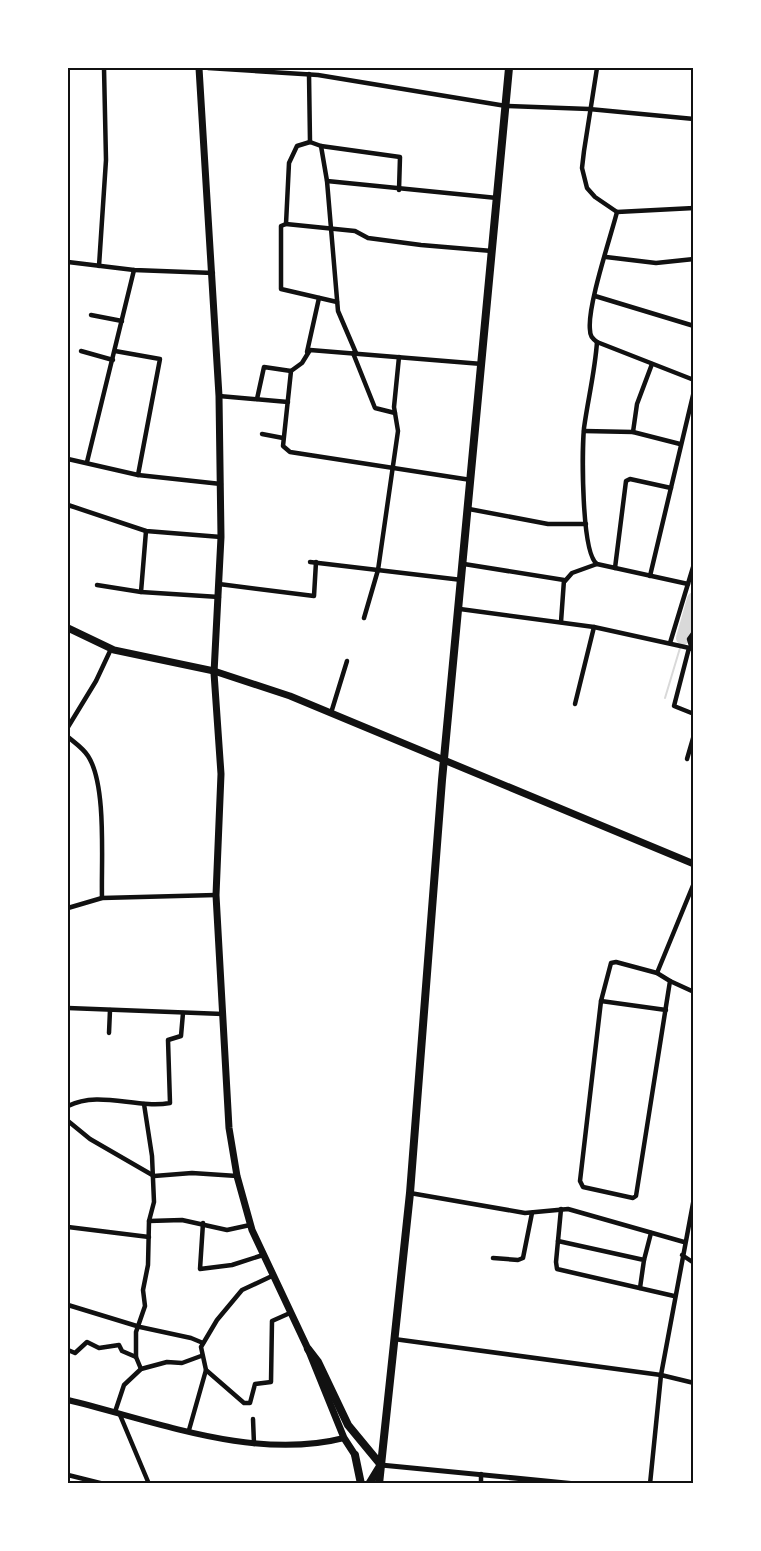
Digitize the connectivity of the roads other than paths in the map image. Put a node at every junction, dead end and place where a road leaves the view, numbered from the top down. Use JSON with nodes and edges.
{"nodes":[{"id":1,"x":104,"y":68,"type":"edge"},
{"id":2,"x":199,"y":68,"type":"edge"},
{"id":3,"x":208,"y":68,"type":"edge"},
{"id":4,"x":314,"y":68,"type":"edge"},
{"id":5,"x":509,"y":68,"type":"edge"},
{"id":6,"x":597,"y":68,"type":"edge"},
{"id":7,"x":311,"y":74,"type":"junction"},
{"id":8,"x":506,"y":106,"type":"junction"},
{"id":9,"x":589,"y":108,"type":"junction"},
{"id":10,"x":693,"y":119,"type":"edge"},
{"id":11,"x":310,"y":142,"type":"junction"},
{"id":12,"x":321,"y":146,"type":"junction"},
{"id":13,"x":327,"y":181,"type":"junction"},
{"id":14,"x":399,"y":190,"type":"junction"},
{"id":15,"x":498,"y":198,"type":"junction"},
{"id":16,"x":693,"y":208,"type":"edge"},
{"id":17,"x":616,"y":212,"type":"junction"},
{"id":18,"x":286,"y":224,"type":"junction"},
{"id":19,"x":330,"y":228,"type":"junction"},
{"id":20,"x":493,"y":251,"type":"junction"},
{"id":21,"x":606,"y":257,"type":"junction"},
{"id":22,"x":693,"y":259,"type":"edge"},
{"id":23,"x":68,"y":262,"type":"edge"},
{"id":24,"x":99,"y":266,"type":"junction"},
{"id":25,"x":134,"y":270,"type":"junction"},
{"id":26,"x":213,"y":273,"type":"junction"},
{"id":27,"x":595,"y":296,"type":"junction"},
{"id":28,"x":319,"y":298,"type":"junction"},
{"id":29,"x":337,"y":302,"type":"junction"},
{"id":30,"x":91,"y":315,"type":"dead end"},
{"id":31,"x":122,"y":321,"type":"junction"},
{"id":32,"x":693,"y":326,"type":"edge"},
{"id":33,"x":597,"y":342,"type":"junction"},
{"id":34,"x":81,"y":351,"type":"dead end"},
{"id":35,"x":115,"y":351,"type":"junction"},
{"id":36,"x":307,"y":352,"type":"junction"},
{"id":37,"x":354,"y":353,"type":"junction"},
{"id":38,"x":399,"y":357,"type":"junction"},
{"id":39,"x":113,"y":360,"type":"junction"},
{"id":40,"x":482,"y":364,"type":"junction"},
{"id":41,"x":652,"y":364,"type":"junction"},
{"id":42,"x":291,"y":370,"type":"junction"},
{"id":43,"x":693,"y":380,"type":"edge"},
{"id":44,"x":693,"y":391,"type":"edge"},
{"id":45,"x":219,"y":396,"type":"junction"},
{"id":46,"x":257,"y":399,"type":"junction"},
{"id":47,"x":288,"y":402,"type":"junction"},
{"id":48,"x":395,"y":413,"type":"junction"},
{"id":49,"x":691,"y":414,"type":"edge"},
{"id":50,"x":584,"y":431,"type":"junction"},
{"id":51,"x":633,"y":432,"type":"junction"},
{"id":52,"x":262,"y":434,"type":"dead end"},
{"id":53,"x":284,"y":438,"type":"junction"},
{"id":54,"x":680,"y":444,"type":"junction"},
{"id":55,"x":68,"y":459,"type":"edge"},
{"id":56,"x":87,"y":462,"type":"junction"},
{"id":57,"x":390,"y":468,"type":"junction"},
{"id":58,"x":138,"y":475,"type":"junction"},
{"id":59,"x":472,"y":480,"type":"junction"},
{"id":60,"x":221,"y":484,"type":"junction"},
{"id":61,"x":671,"y":488,"type":"junction"},
{"id":62,"x":68,"y":505,"type":"edge"},
{"id":63,"x":469,"y":509,"type":"junction"},
{"id":64,"x":586,"y":524,"type":"junction"},
{"id":65,"x":146,"y":531,"type":"junction"},
{"id":66,"x":221,"y":537,"type":"junction"},
{"id":67,"x":464,"y":564,"type":"junction"},
{"id":68,"x":597,"y":564,"type":"junction"},
{"id":69,"x":693,"y":564,"type":"edge"},
{"id":70,"x":615,"y":568,"type":"junction"},
{"id":71,"x":378,"y":570,"type":"junction"},
{"id":72,"x":650,"y":576,"type":"junction"},
{"id":73,"x":462,"y":580,"type":"junction"},
{"id":74,"x":565,"y":581,"type":"junction"},
{"id":75,"x":219,"y":584,"type":"junction"},
{"id":76,"x":687,"y":584,"type":"junction"},
{"id":77,"x":97,"y":585,"type":"dead end"},
{"id":78,"x":141,"y":592,"type":"junction"},
{"id":79,"x":219,"y":597,"type":"junction"},
{"id":80,"x":460,"y":609,"type":"junction"},
{"id":81,"x":364,"y":618,"type":"dead end"},
{"id":82,"x":561,"y":622,"type":"junction"},
{"id":83,"x":594,"y":627,"type":"junction"},
{"id":84,"x":68,"y":628,"type":"edge"},
{"id":85,"x":693,"y":631,"type":"edge"},
{"id":86,"x":670,"y":643,"type":"junction"},
{"id":87,"x":690,"y":648,"type":"edge"},
{"id":88,"x":113,"y":649,"type":"junction"},
{"id":89,"x":347,"y":661,"type":"dead end"},
{"id":90,"x":214,"y":671,"type":"junction"},
{"id":91,"x":575,"y":704,"type":"dead end"},
{"id":92,"x":331,"y":713,"type":"junction"},
{"id":93,"x":693,"y":714,"type":"edge"},
{"id":94,"x":68,"y":727,"type":"edge"},
{"id":95,"x":693,"y":735,"type":"edge"},
{"id":96,"x":68,"y":737,"type":"edge"},
{"id":97,"x":687,"y":759,"type":"dead end"},
{"id":98,"x":446,"y":761,"type":"junction"},
{"id":99,"x":693,"y":864,"type":"edge"},
{"id":100,"x":693,"y":883,"type":"edge"},
{"id":101,"x":216,"y":896,"type":"junction"},
{"id":102,"x":102,"y":898,"type":"junction"},
{"id":103,"x":68,"y":908,"type":"edge"},
{"id":104,"x":657,"y":973,"type":"junction"},
{"id":105,"x":670,"y":981,"type":"junction"},
{"id":106,"x":693,"y":992,"type":"edge"},
{"id":107,"x":601,"y":1001,"type":"junction"},
{"id":108,"x":68,"y":1008,"type":"edge"},
{"id":109,"x":110,"y":1010,"type":"junction"},
{"id":110,"x":666,"y":1010,"type":"junction"},
{"id":111,"x":183,"y":1013,"type":"junction"},
{"id":112,"x":223,"y":1014,"type":"junction"},
{"id":113,"x":109,"y":1034,"type":"dead end"},
{"id":114,"x":144,"y":1104,"type":"junction"},
{"id":115,"x":68,"y":1106,"type":"edge"},
{"id":116,"x":68,"y":1121,"type":"edge"},
{"id":117,"x":154,"y":1176,"type":"junction"},
{"id":118,"x":237,"y":1176,"type":"junction"},
{"id":119,"x":410,"y":1193,"type":"junction"},
{"id":120,"x":693,"y":1198,"type":"edge"},
{"id":121,"x":693,"y":1206,"type":"edge"},
{"id":122,"x":561,"y":1209,"type":"junction"},
{"id":123,"x":532,"y":1213,"type":"junction"},
{"id":124,"x":149,"y":1221,"type":"junction"},
{"id":125,"x":202,"y":1223,"type":"junction"},
{"id":126,"x":250,"y":1225,"type":"junction"},
{"id":127,"x":68,"y":1227,"type":"edge"},
{"id":128,"x":651,"y":1233,"type":"junction"},
{"id":129,"x":149,"y":1237,"type":"junction"},
{"id":130,"x":558,"y":1241,"type":"junction"},
{"id":131,"x":684,"y":1242,"type":"junction"},
{"id":132,"x":682,"y":1254,"type":"junction"},
{"id":133,"x":263,"y":1255,"type":"junction"},
{"id":134,"x":493,"y":1258,"type":"dead end"},
{"id":135,"x":644,"y":1260,"type":"junction"},
{"id":136,"x":693,"y":1263,"type":"edge"},
{"id":137,"x":272,"y":1276,"type":"junction"},
{"id":138,"x":640,"y":1288,"type":"junction"},
{"id":139,"x":674,"y":1296,"type":"junction"},
{"id":140,"x":68,"y":1305,"type":"edge"},
{"id":141,"x":290,"y":1313,"type":"junction"},
{"id":142,"x":140,"y":1327,"type":"junction"},
{"id":143,"x":394,"y":1339,"type":"junction"},
{"id":144,"x":203,"y":1343,"type":"junction"},
{"id":145,"x":308,"y":1349,"type":"junction"},
{"id":146,"x":68,"y":1350,"type":"edge"},
{"id":147,"x":201,"y":1356,"type":"junction"},
{"id":148,"x":136,"y":1357,"type":"junction"},
{"id":149,"x":141,"y":1369,"type":"junction"},
{"id":150,"x":206,"y":1370,"type":"junction"},
{"id":151,"x":661,"y":1375,"type":"junction"},
{"id":152,"x":693,"y":1383,"type":"edge"},
{"id":153,"x":68,"y":1400,"type":"edge"},
{"id":154,"x":118,"y":1413,"type":"junction"},
{"id":155,"x":254,"y":1419,"type":"dead end"},
{"id":156,"x":189,"y":1430,"type":"junction"},
{"id":157,"x":344,"y":1438,"type":"junction"},
{"id":158,"x":383,"y":1442,"type":"junction"},
{"id":159,"x":254,"y":1444,"type":"junction"},
{"id":160,"x":365,"y":1446,"type":"junction"},
{"id":161,"x":356,"y":1455,"type":"joint"},
{"id":162,"x":381,"y":1465,"type":"junction"},
{"id":163,"x":481,"y":1474,"type":"junction"},
{"id":164,"x":68,"y":1475,"type":"edge"},
{"id":165,"x":500,"y":1475,"type":"junction"},
{"id":166,"x":510,"y":1476,"type":"junction"},
{"id":167,"x":553,"y":1481,"type":"edge"},
{"id":168,"x":104,"y":1484,"type":"edge"},
{"id":169,"x":149,"y":1484,"type":"edge"},
{"id":170,"x":361,"y":1484,"type":"edge"},
{"id":171,"x":369,"y":1484,"type":"edge"},
{"id":172,"x":379,"y":1484,"type":"edge"},
{"id":173,"x":481,"y":1484,"type":"edge"},
{"id":174,"x":500,"y":1484,"type":"edge"},
{"id":175,"x":510,"y":1484,"type":"edge"},
{"id":176,"x":576,"y":1484,"type":"edge"},
{"id":177,"x":650,"y":1484,"type":"edge"}],
"edges":[{"from":1,"to":24,"type":"street"},
{"from":2,"to":26,"type":"main road"},
{"from":3,"to":7,"type":"street"},
{"from":4,"to":7,"type":"street"},
{"from":5,"to":8,"type":"highway"},
{"from":6,"to":9,"type":"street"},
{"from":7,"to":8,"type":"street"},
{"from":7,"to":11,"type":"street"},
{"from":8,"to":9,"type":"street"},
{"from":8,"to":15,"type":"highway"},
{"from":9,"to":10,"type":"street"},
{"from":9,"to":17,"type":"street"},
{"from":11,"to":12,"type":"street"},
{"from":11,"to":18,"type":"street"},
{"from":12,"to":13,"type":"street"},
{"from":12,"to":14,"type":"street"},
{"from":13,"to":14,"type":"street"},
{"from":13,"to":19,"type":"street"},
{"from":14,"to":15,"type":"street"},
{"from":15,"to":20,"type":"highway"},
{"from":16,"to":17,"type":"street"},
{"from":17,"to":21,"type":"street"},
{"from":18,"to":19,"type":"street"},
{"from":18,"to":28,"type":"street"},
{"from":19,"to":20,"type":"street"},
{"from":19,"to":29,"type":"street"},
{"from":20,"to":40,"type":"highway"},
{"from":21,"to":22,"type":"street"},
{"from":21,"to":27,"type":"street"},
{"from":23,"to":24,"type":"street"},
{"from":24,"to":25,"type":"street"},
{"from":25,"to":26,"type":"street"},
{"from":25,"to":31,"type":"street"},
{"from":26,"to":45,"type":"main road"},
{"from":27,"to":32,"type":"street"},
{"from":27,"to":33,"type":"street"},
{"from":28,"to":29,"type":"street"},
{"from":28,"to":36,"type":"street"},
{"from":29,"to":37,"type":"street"},
{"from":30,"to":31,"type":"street"},
{"from":31,"to":35,"type":"street"},
{"from":33,"to":41,"type":"street"},
{"from":33,"to":50,"type":"street"},
{"from":34,"to":39,"type":"street"},
{"from":35,"to":39,"type":"street"},
{"from":35,"to":58,"type":"street"},
{"from":36,"to":37,"type":"street"},
{"from":36,"to":42,"type":"street"},
{"from":37,"to":38,"type":"street"},
{"from":37,"to":48,"type":"street"},
{"from":38,"to":40,"type":"street"},
{"from":38,"to":48,"type":"street"},
{"from":39,"to":56,"type":"street"},
{"from":40,"to":59,"type":"highway"},
{"from":41,"to":43,"type":"street"},
{"from":41,"to":51,"type":"street"},
{"from":42,"to":46,"type":"street"},
{"from":42,"to":47,"type":"street"},
{"from":44,"to":49,"type":"street"},
{"from":45,"to":46,"type":"street"},
{"from":45,"to":60,"type":"main road"},
{"from":46,"to":47,"type":"street"},
{"from":47,"to":53,"type":"street"},
{"from":48,"to":57,"type":"street"},
{"from":49,"to":54,"type":"street"},
{"from":50,"to":51,"type":"street"},
{"from":50,"to":64,"type":"street"},
{"from":51,"to":54,"type":"street"},
{"from":52,"to":53,"type":"street"},
{"from":53,"to":57,"type":"street"},
{"from":54,"to":61,"type":"street"},
{"from":55,"to":56,"type":"street"},
{"from":56,"to":58,"type":"street"},
{"from":57,"to":59,"type":"street"},
{"from":57,"to":71,"type":"street"},
{"from":58,"to":60,"type":"street"},
{"from":59,"to":63,"type":"highway"},
{"from":60,"to":66,"type":"main road"},
{"from":61,"to":70,"type":"street"},
{"from":61,"to":72,"type":"street"},
{"from":62,"to":65,"type":"street"},
{"from":63,"to":64,"type":"street"},
{"from":63,"to":67,"type":"highway"},
{"from":64,"to":68,"type":"street"},
{"from":65,"to":66,"type":"street"},
{"from":65,"to":78,"type":"street"},
{"from":66,"to":75,"type":"main road"},
{"from":67,"to":73,"type":"highway"},
{"from":67,"to":74,"type":"street"},
{"from":68,"to":70,"type":"street"},
{"from":68,"to":74,"type":"street"},
{"from":69,"to":76,"type":"street"},
{"from":70,"to":72,"type":"street"},
{"from":71,"to":73,"type":"street"},
{"from":71,"to":75,"type":"street"},
{"from":71,"to":81,"type":"street"},
{"from":72,"to":76,"type":"street"},
{"from":73,"to":80,"type":"highway"},
{"from":74,"to":82,"type":"street"},
{"from":75,"to":79,"type":"main road"},
{"from":76,"to":86,"type":"street"},
{"from":77,"to":78,"type":"street"},
{"from":78,"to":79,"type":"street"},
{"from":79,"to":90,"type":"main road"},
{"from":80,"to":82,"type":"street"},
{"from":80,"to":98,"type":"highway"},
{"from":82,"to":83,"type":"street"},
{"from":83,"to":86,"type":"street"},
{"from":83,"to":91,"type":"street"},
{"from":84,"to":88,"type":"main road"},
{"from":85,"to":87,"type":"street"},
{"from":86,"to":87,"type":"street"},
{"from":87,"to":93,"type":"street"},
{"from":88,"to":90,"type":"main road"},
{"from":88,"to":94,"type":"street"},
{"from":89,"to":92,"type":"street"},
{"from":90,"to":92,"type":"main road"},
{"from":90,"to":101,"type":"main road"},
{"from":92,"to":98,"type":"main road"},
{"from":95,"to":97,"type":"street"},
{"from":96,"to":102,"type":"street"},
{"from":98,"to":99,"type":"main road"},
{"from":98,"to":119,"type":"highway"},
{"from":100,"to":104,"type":"street"},
{"from":101,"to":102,"type":"street"},
{"from":101,"to":112,"type":"main road"},
{"from":102,"to":103,"type":"street"},
{"from":104,"to":105,"type":"street"},
{"from":104,"to":107,"type":"street"},
{"from":105,"to":106,"type":"street"},
{"from":105,"to":110,"type":"street"},
{"from":107,"to":110,"type":"street"},
{"from":107,"to":110,"type":"street"},
{"from":108,"to":109,"type":"street"},
{"from":109,"to":111,"type":"street"},
{"from":109,"to":113,"type":"street"},
{"from":111,"to":112,"type":"street"},
{"from":111,"to":114,"type":"street"},
{"from":112,"to":118,"type":"main road"},
{"from":114,"to":115,"type":"street"},
{"from":114,"to":117,"type":"street"},
{"from":116,"to":117,"type":"street"},
{"from":117,"to":118,"type":"street"},
{"from":117,"to":124,"type":"street"},
{"from":118,"to":126,"type":"main road"},
{"from":119,"to":123,"type":"street"},
{"from":119,"to":143,"type":"highway"},
{"from":120,"to":121,"type":"street"},
{"from":121,"to":131,"type":"street"},
{"from":122,"to":123,"type":"street"},
{"from":122,"to":128,"type":"street"},
{"from":122,"to":130,"type":"street"},
{"from":123,"to":134,"type":"street"},
{"from":124,"to":125,"type":"street"},
{"from":124,"to":129,"type":"street"},
{"from":125,"to":126,"type":"street"},
{"from":125,"to":133,"type":"street"},
{"from":126,"to":133,"type":"main road"},
{"from":127,"to":129,"type":"street"},
{"from":128,"to":131,"type":"street"},
{"from":128,"to":135,"type":"street"},
{"from":129,"to":142,"type":"street"},
{"from":130,"to":135,"type":"street"},
{"from":130,"to":138,"type":"street"},
{"from":131,"to":132,"type":"street"},
{"from":132,"to":136,"type":"street"},
{"from":132,"to":139,"type":"street"},
{"from":133,"to":137,"type":"main road"},
{"from":135,"to":138,"type":"street"},
{"from":137,"to":141,"type":"main road"},
{"from":137,"to":144,"type":"street"},
{"from":138,"to":139,"type":"street"},
{"from":139,"to":151,"type":"street"},
{"from":140,"to":142,"type":"street"},
{"from":141,"to":145,"type":"main road"},
{"from":141,"to":150,"type":"street"},
{"from":142,"to":144,"type":"street"},
{"from":142,"to":148,"type":"street"},
{"from":143,"to":151,"type":"street"},
{"from":143,"to":158,"type":"highway"},
{"from":144,"to":147,"type":"street"},
{"from":145,"to":157,"type":"main road"},
{"from":145,"to":160,"type":"highway"},
{"from":146,"to":148,"type":"street"},
{"from":147,"to":149,"type":"street"},
{"from":147,"to":150,"type":"street"},
{"from":148,"to":149,"type":"street"},
{"from":149,"to":154,"type":"street"},
{"from":150,"to":156,"type":"street"},
{"from":151,"to":152,"type":"street"},
{"from":151,"to":177,"type":"street"},
{"from":153,"to":154,"type":"main road"},
{"from":154,"to":156,"type":"main road"},
{"from":154,"to":169,"type":"street"},
{"from":155,"to":159,"type":"street"},
{"from":156,"to":159,"type":"main road"},
{"from":157,"to":159,"type":"main road"},
{"from":157,"to":161,"type":"main road"},
{"from":158,"to":160,"type":"highway"},
{"from":158,"to":162,"type":"highway"},
{"from":160,"to":162,"type":"highway"},
{"from":161,"to":170,"type":"highway"},
{"from":162,"to":163,"type":"street"},
{"from":162,"to":171,"type":"highway"},
{"from":162,"to":172,"type":"highway"},
{"from":163,"to":165,"type":"street"},
{"from":163,"to":173,"type":"street"},
{"from":164,"to":168,"type":"street"},
{"from":165,"to":166,"type":"street"},
{"from":165,"to":174,"type":"street"},
{"from":166,"to":167,"type":"street"},
{"from":166,"to":175,"type":"street"},
{"from":167,"to":176,"type":"street"}]}
